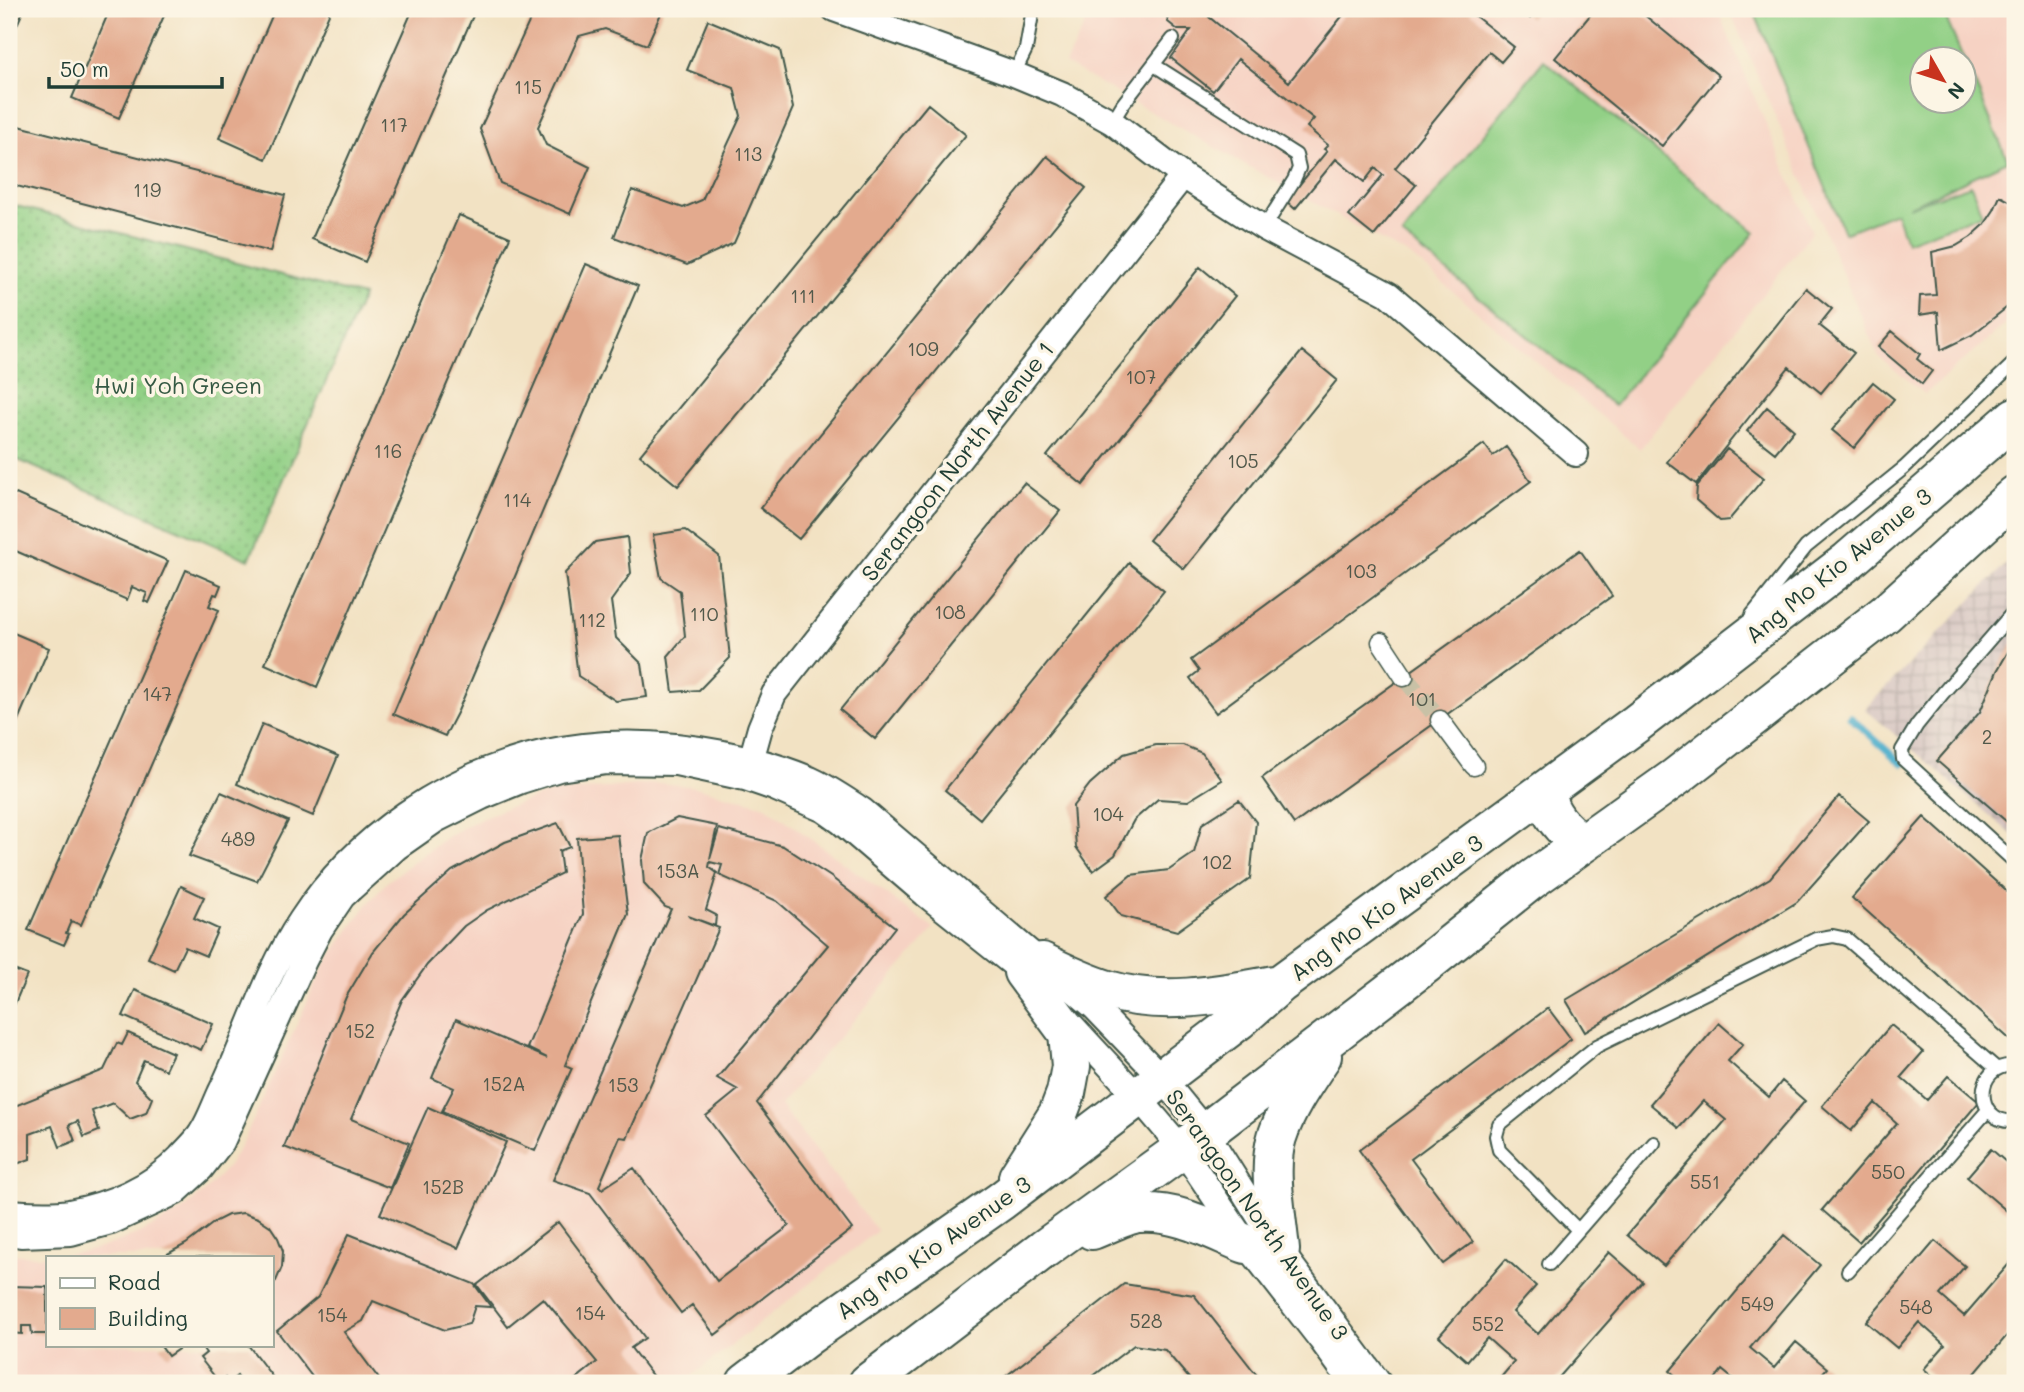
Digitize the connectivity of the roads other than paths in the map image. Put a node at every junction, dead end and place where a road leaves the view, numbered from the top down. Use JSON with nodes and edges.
{"nodes":[{"id":1,"x":834,"y":9,"type":"edge"},
{"id":2,"x":1032,"y":9,"type":"edge"},
{"id":3,"x":1173,"y":38,"type":"dead end"},
{"id":4,"x":1154,"y":65,"type":"junction"},
{"id":5,"x":1014,"y":74,"type":"junction"},
{"id":6,"x":1112,"y":122,"type":"junction"},
{"id":7,"x":1183,"y":176,"type":"junction"},
{"id":8,"x":1264,"y":228,"type":"junction"},
{"id":9,"x":2015,"y":362,"type":"edge"},
{"id":10,"x":2015,"y":417,"type":"edge"},
{"id":11,"x":1576,"y":454,"type":"dead end"},
{"id":12,"x":2015,"y":495,"type":"edge"},
{"id":13,"x":2015,"y":610,"type":"edge"},
{"id":14,"x":1381,"y":642,"type":"dead end"},
{"id":15,"x":1713,"y":665,"type":"junction"},
{"id":16,"x":1404,"y":677,"type":"tunnel mouth"},
{"id":17,"x":1440,"y":720,"type":"tunnel mouth"},
{"id":18,"x":1474,"y":766,"type":"dead end"},
{"id":19,"x":748,"y":768,"type":"junction"},
{"id":20,"x":1551,"y":786,"type":"junction"},
{"id":21,"x":1585,"y":842,"type":"junction"},
{"id":22,"x":2015,"y":862,"type":"edge"},
{"id":23,"x":1033,"y":967,"type":"junction"},
{"id":24,"x":285,"y":972,"type":"junction"},
{"id":25,"x":1280,"y":984,"type":"junction"},
{"id":26,"x":1338,"y":1031,"type":"junction"},
{"id":27,"x":2015,"y":1066,"type":"edge"},
{"id":28,"x":1997,"y":1069,"type":"junction"},
{"id":29,"x":1150,"y":1087,"type":"junction"},
{"id":30,"x":1988,"y":1110,"type":"junction"},
{"id":31,"x":2015,"y":1121,"type":"edge"},
{"id":32,"x":1194,"y":1141,"type":"junction"},
{"id":33,"x":1654,"y":1143,"type":"dead end"},
{"id":34,"x":1001,"y":1201,"type":"junction"},
{"id":35,"x":9,"y":1212,"type":"edge"},
{"id":36,"x":1578,"y":1230,"type":"junction"},
{"id":37,"x":9,"y":1233,"type":"edge"},
{"id":38,"x":1263,"y":1247,"type":"junction"},
{"id":39,"x":1044,"y":1249,"type":"junction"},
{"id":40,"x":1549,"y":1264,"type":"dead end"},
{"id":41,"x":1848,"y":1271,"type":"dead end"},
{"id":42,"x":746,"y":1383,"type":"edge"},
{"id":43,"x":868,"y":1383,"type":"edge"},
{"id":44,"x":1352,"y":1383,"type":"edge"},
{"id":45,"x":1379,"y":1383,"type":"edge"}],
"edges":[{"from":1,"to":5,"type":"street"},
{"from":2,"to":5,"type":"lane"},
{"from":3,"to":4,"type":"lane"},
{"from":4,"to":6,"type":"lane"},
{"from":4,"to":8,"type":"lane"},
{"from":5,"to":6,"type":"street"},
{"from":6,"to":7,"type":"street"},
{"from":7,"to":8,"type":"street"},
{"from":7,"to":19,"type":"street","name":"Serangoon North Avenue 1"},
{"from":8,"to":11,"type":"street"},
{"from":9,"to":15,"type":"lane"},
{"from":10,"to":15,"type":"highway","name":"Ang Mo Kio Avenue 3"},
{"from":12,"to":21,"type":"highway"},
{"from":13,"to":22,"type":"lane"},
{"from":14,"to":16,"type":"street"},
{"from":15,"to":20,"type":"highway","name":"Ang Mo Kio Avenue 3"},
{"from":17,"to":18,"type":"street"},
{"from":19,"to":23,"type":"street"},
{"from":19,"to":24,"type":"street"},
{"from":20,"to":21,"type":"highway"},
{"from":20,"to":25,"type":"highway","name":"Ang Mo Kio Avenue 3"},
{"from":21,"to":26,"type":"highway"},
{"from":23,"to":25,"type":"highway"},
{"from":23,"to":29,"type":"street"},
{"from":23,"to":34,"type":"highway"},
{"from":24,"to":35,"type":"street"},
{"from":24,"to":37,"type":"street"},
{"from":25,"to":29,"type":"highway","name":"Ang Mo Kio Avenue 3"},
{"from":26,"to":32,"type":"highway"},
{"from":26,"to":38,"type":"highway"},
{"from":27,"to":28,"type":"lane"},
{"from":28,"to":30,"type":"lane"},
{"from":28,"to":36,"type":"lane"},
{"from":29,"to":32,"type":"street","name":"Serangoon North Avenue 3"},
{"from":29,"to":34,"type":"highway","name":"Ang Mo Kio Avenue 3"},
{"from":30,"to":31,"type":"lane"},
{"from":30,"to":41,"type":"lane"},
{"from":32,"to":38,"type":"street","name":"Serangoon North Avenue 3"},
{"from":32,"to":38,"type":"street","name":"Serangoon North Avenue 3"},
{"from":32,"to":39,"type":"highway"},
{"from":33,"to":36,"type":"lane"},
{"from":34,"to":42,"type":"highway","name":"Ang Mo Kio Avenue 3"},
{"from":36,"to":40,"type":"lane"},
{"from":38,"to":39,"type":"highway"},
{"from":38,"to":44,"type":"street","name":"Serangoon North Avenue 3"},
{"from":38,"to":45,"type":"street","name":"Serangoon North Avenue 3"},
{"from":39,"to":43,"type":"highway"}]}
